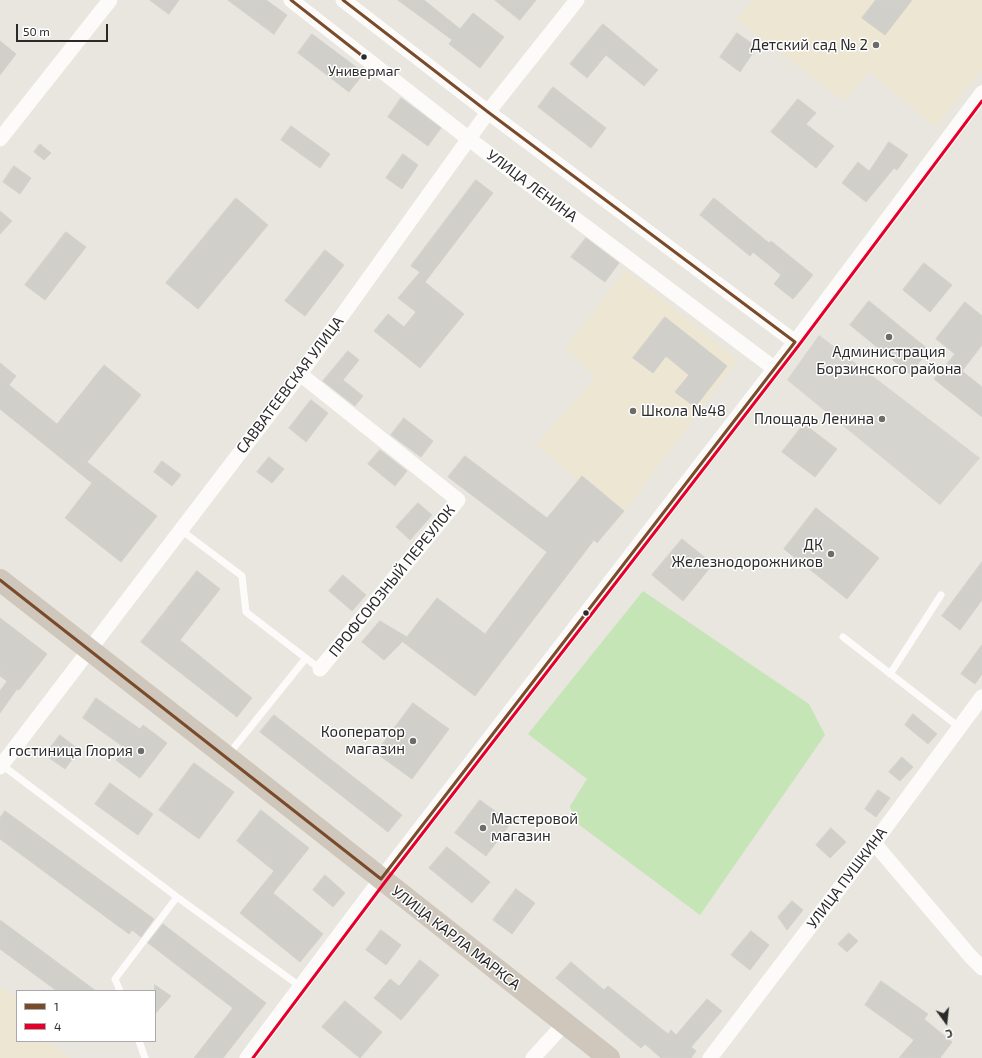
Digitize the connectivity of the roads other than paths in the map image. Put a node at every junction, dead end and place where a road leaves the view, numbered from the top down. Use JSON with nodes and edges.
{"nodes":[{"id":1,"x":110,"y":0,"type":"edge"},
{"id":2,"x":291,"y":0,"type":"edge"},
{"id":3,"x":343,"y":0,"type":"edge"},
{"id":4,"x":577,"y":0,"type":"edge"},
{"id":5,"x":982,"y":93,"type":"edge"},
{"id":6,"x":488,"y":112,"type":"junction"},
{"id":7,"x":0,"y":139,"type":"edge"},
{"id":8,"x":469,"y":139,"type":"junction"},
{"id":9,"x":795,"y":342,"type":"junction"},
{"id":10,"x":775,"y":369,"type":"junction"},
{"id":11,"x":300,"y":374,"type":"junction"},
{"id":12,"x":181,"y":530,"type":"junction"},
{"id":13,"x":0,"y":580,"type":"edge"},
{"id":14,"x":941,"y":595,"type":"dead end"},
{"id":15,"x":843,"y":637,"type":"dead end"},
{"id":16,"x":89,"y":650,"type":"junction"},
{"id":17,"x":306,"y":658,"type":"junction"},
{"id":18,"x":320,"y":669,"type":"joint"},
{"id":19,"x":890,"y":674,"type":"junction"},
{"id":20,"x":982,"y":698,"type":"edge"},
{"id":21,"x":959,"y":727,"type":"junction"},
{"id":22,"x":227,"y":757,"type":"junction"},
{"id":23,"x":1,"y":766,"type":"edge"},
{"id":24,"x":874,"y":843,"type":"junction"},
{"id":25,"x":381,"y":879,"type":"junction"},
{"id":26,"x":176,"y":897,"type":"junction"},
{"id":27,"x":982,"y":968,"type":"edge"},
{"id":28,"x":301,"y":988,"type":"junction"},
{"id":29,"x":120,"y":990,"type":"edge"},
{"id":30,"x":564,"y":1024,"type":"junction"},
{"id":31,"x":139,"y":1042,"type":"edge"},
{"id":32,"x":145,"y":1058,"type":"edge"},
{"id":33,"x":247,"y":1058,"type":"edge"},
{"id":34,"x":534,"y":1058,"type":"edge"},
{"id":35,"x":609,"y":1058,"type":"edge"},
{"id":36,"x":710,"y":1058,"type":"edge"}],
"edges":[{"from":1,"to":7,"type":"street"},
{"from":2,"to":8,"type":"street","name":"УЛИЦА ЛЕНИНА"},
{"from":3,"to":6,"type":"street"},
{"from":4,"to":6,"type":"street","name":"САВВАТЕЕВСКАЯ УЛИЦА"},
{"from":5,"to":9,"type":"street"},
{"from":6,"to":8,"type":"street","name":"САВВАТЕЕВСКАЯ УЛИЦА"},
{"from":6,"to":9,"type":"street"},
{"from":8,"to":10,"type":"street","name":"УЛИЦА ЛЕНИНА"},
{"from":8,"to":11,"type":"street","name":"САВВАТЕЕВСКАЯ УЛИЦА"},
{"from":9,"to":10,"type":"street"},
{"from":10,"to":25,"type":"street"},
{"from":11,"to":12,"type":"street","name":"САВВАТЕЕВСКАЯ УЛИЦА"},
{"from":11,"to":18,"type":"street","name":"ПРОФСОЮЗНЫЙ ПЕРЕУЛОК"},
{"from":12,"to":16,"type":"street","name":"САВВАТЕЕВСКАЯ УЛИЦА"},
{"from":12,"to":17,"type":"lane"},
{"from":13,"to":16,"type":"highway","name":"УЛИЦА КАРЛА МАРКСА"},
{"from":14,"to":19,"type":"lane"},
{"from":15,"to":19,"type":"lane"},
{"from":16,"to":22,"type":"highway","name":"УЛИЦА КАРЛА МАРКСА"},
{"from":16,"to":23,"type":"street","name":"САВВАТЕЕВСКАЯ УЛИЦА"},
{"from":17,"to":18,"type":"lane"},
{"from":17,"to":22,"type":"lane"},
{"from":19,"to":21,"type":"lane"},
{"from":20,"to":21,"type":"street","name":"УЛИЦА ПУШКИНА"},
{"from":21,"to":24,"type":"street","name":"УЛИЦА ПУШКИНА"},
{"from":22,"to":25,"type":"highway","name":"УЛИЦА КАРЛА МАРКСА"},
{"from":23,"to":26,"type":"lane"},
{"from":24,"to":27,"type":"street"},
{"from":24,"to":36,"type":"street","name":"УЛИЦА ПУШКИНА"},
{"from":25,"to":28,"type":"street"},
{"from":25,"to":30,"type":"highway","name":"УЛИЦА КАРЛА МАРКСА"},
{"from":26,"to":28,"type":"lane"},
{"from":26,"to":29,"type":"lane"},
{"from":28,"to":33,"type":"street"},
{"from":30,"to":34,"type":"street"},
{"from":30,"to":35,"type":"highway","name":"УЛИЦА КАРЛА МАРКСА"},
{"from":31,"to":32,"type":"lane"}]}
